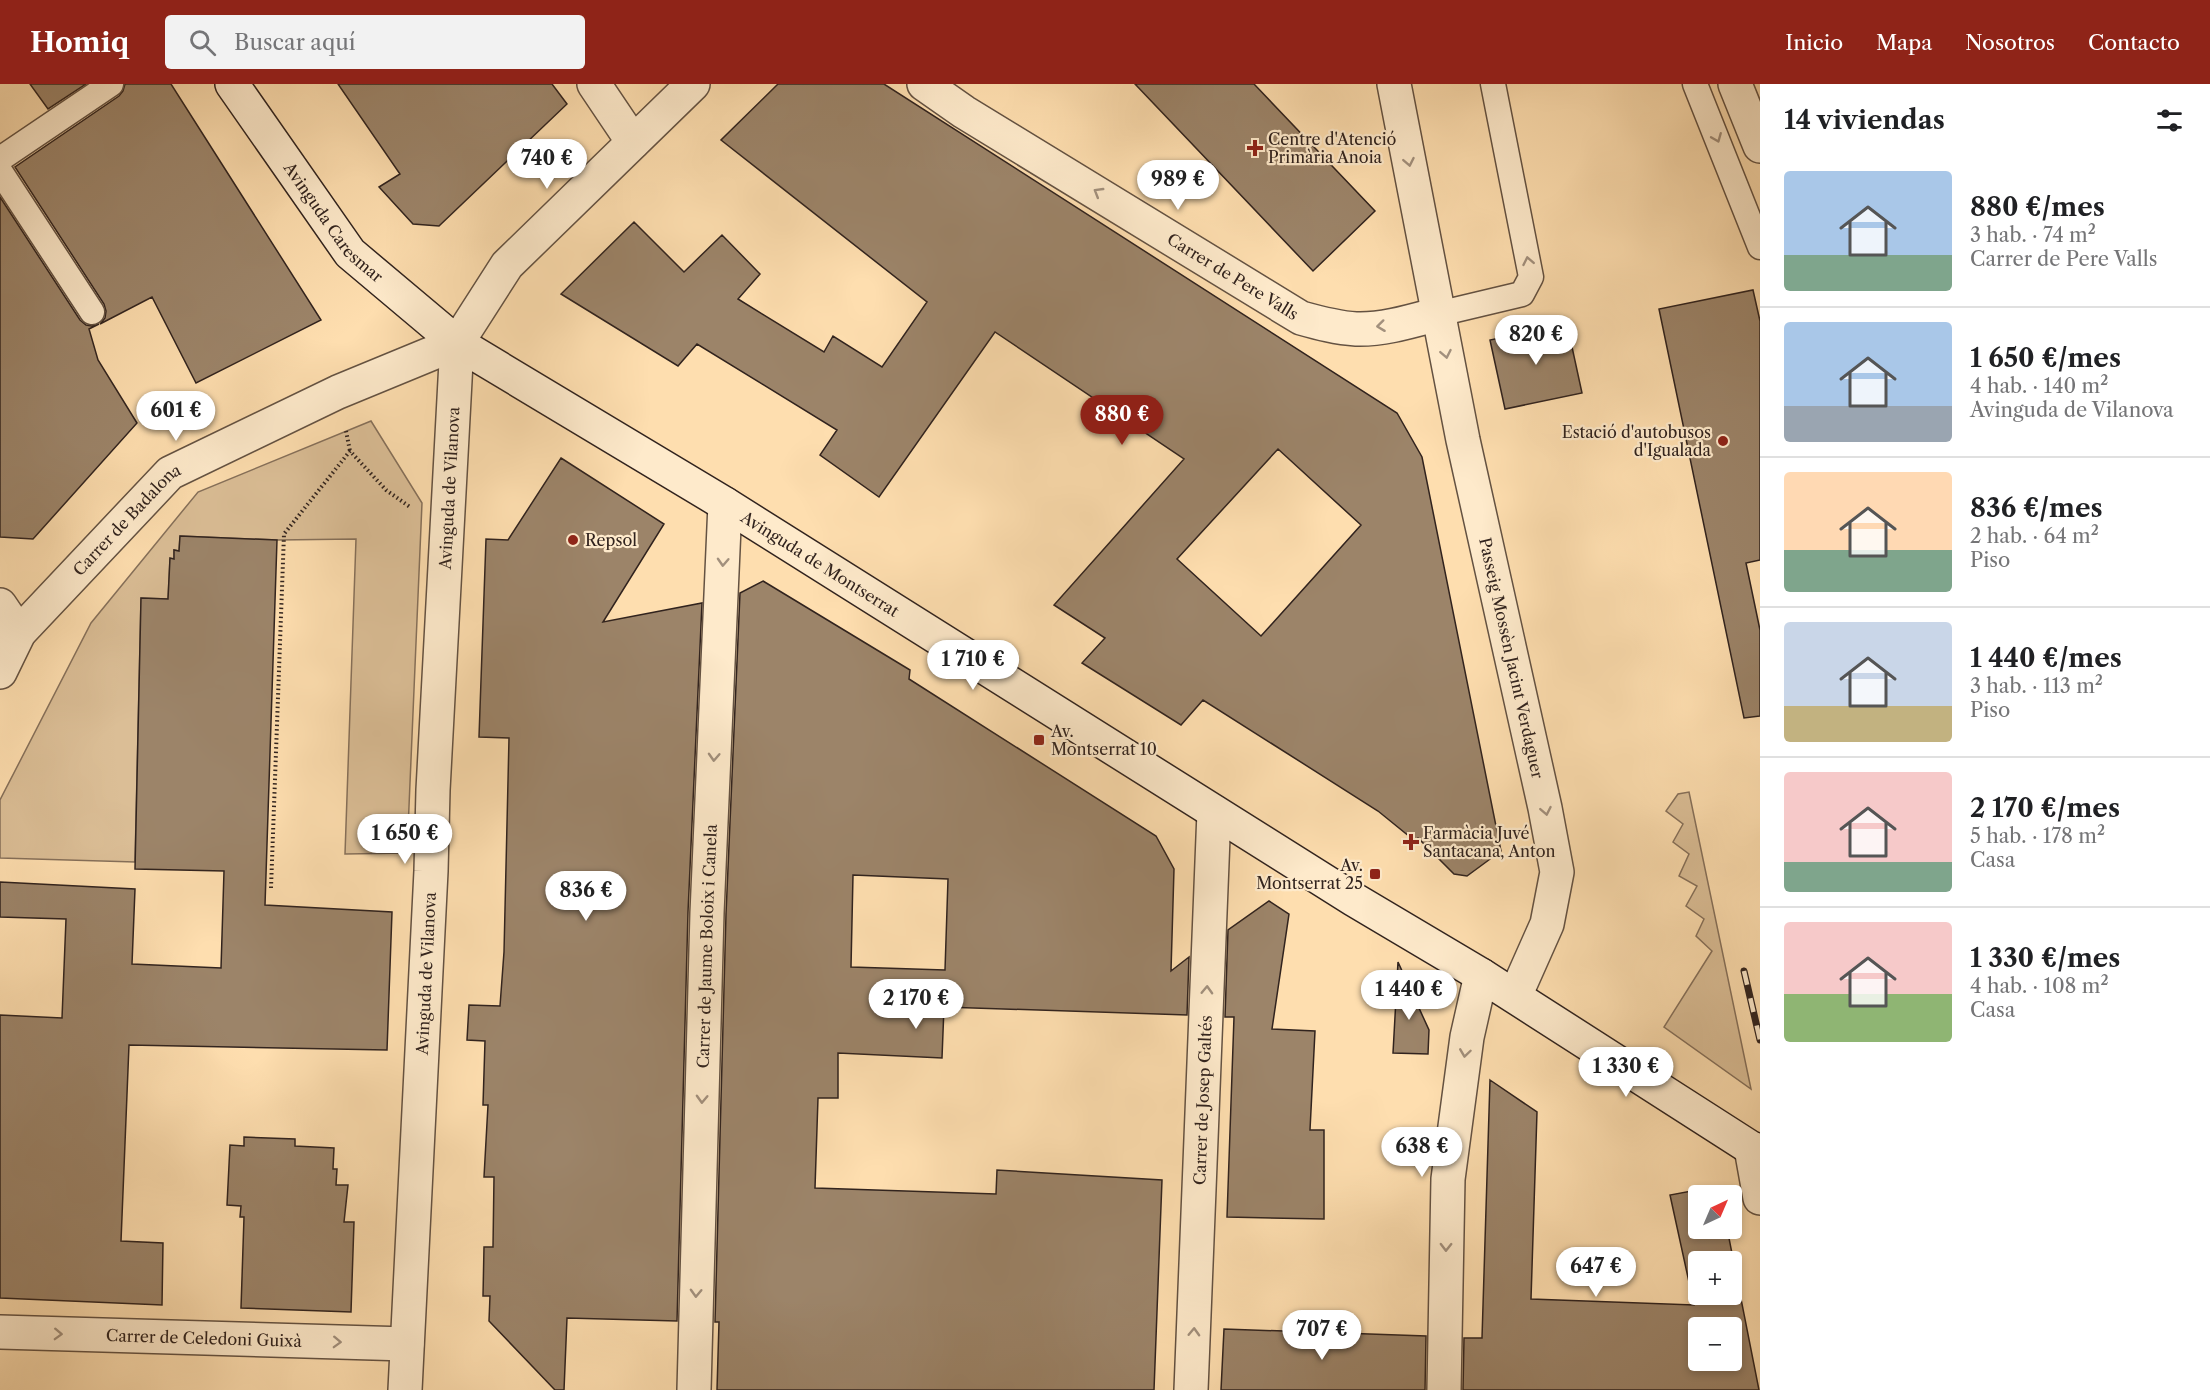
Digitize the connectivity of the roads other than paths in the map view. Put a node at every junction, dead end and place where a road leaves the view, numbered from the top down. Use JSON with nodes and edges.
{"nodes":[{"id":1,"x":111,"y":84,"type":"edge"},
{"id":2,"x":232,"y":84,"type":"edge"},
{"id":3,"x":594,"y":84,"type":"edge"},
{"id":4,"x":693,"y":84,"type":"edge"},
{"id":5,"x":924,"y":84,"type":"edge"},
{"id":6,"x":1394,"y":84,"type":"edge"},
{"id":7,"x":1493,"y":84,"type":"edge"},
{"id":8,"x":1695,"y":84,"type":"edge"},
{"id":9,"x":1735,"y":84,"type":"edge"},
{"id":10,"x":633,"y":142,"type":"junction"},
{"id":11,"x":1760,"y":146,"type":"edge"},
{"id":12,"x":0,"y":159,"type":"edge"},
{"id":13,"x":0,"y":171,"type":"edge"},
{"id":14,"x":1760,"y":247,"type":"edge"},
{"id":15,"x":92,"y":312,"type":"dead end"},
{"id":16,"x":1438,"y":314,"type":"junction"},
{"id":17,"x":458,"y":343,"type":"junction"},
{"id":18,"x":726,"y":504,"type":"junction"},
{"id":19,"x":0,"y":605,"type":"edge"},
{"id":20,"x":19,"y":633,"type":"junction"},
{"id":21,"x":0,"y":672,"type":"edge"},
{"id":22,"x":1214,"y":812,"type":"junction"},
{"id":23,"x":1481,"y":975,"type":"junction"},
{"id":24,"x":1515,"y":996,"type":"junction"},
{"id":25,"x":1755,"y":1149,"type":"edge"},
{"id":26,"x":1760,"y":1198,"type":"edge"},
{"id":27,"x":0,"y":1332,"type":"edge"},
{"id":28,"x":407,"y":1344,"type":"junction"},
{"id":29,"x":405,"y":1390,"type":"edge"},
{"id":30,"x":694,"y":1390,"type":"edge"},
{"id":31,"x":1191,"y":1390,"type":"edge"},
{"id":32,"x":1444,"y":1390,"type":"edge"}],
"edges":[{"from":1,"to":12,"type":"lane"},
{"from":2,"to":17,"type":"street","name":"Avinguda Caresmar"},
{"from":3,"to":10,"type":"street"},
{"from":4,"to":10,"type":"street"},
{"from":16,"to":5,"type":"street","name":"Carrer de Pere Valls","one_way":true},
{"from":6,"to":16,"type":"street","name":"Passeig Mossèn Jacint Verdaguer","one_way":true},
{"from":16,"to":7,"type":"lane","one_way":true},
{"from":8,"to":14,"type":"lane","one_way":true},
{"from":9,"to":11,"type":"street"},
{"from":10,"to":17,"type":"street"},
{"from":13,"to":15,"type":"lane"},
{"from":16,"to":24,"type":"street","name":"Passeig Mossèn Jacint Verdaguer","one_way":true},
{"from":17,"to":18,"type":"street","name":"Avinguda de Montserrat"},
{"from":17,"to":20,"type":"street","name":"Carrer de Badalona"},
{"from":17,"to":28,"type":"street","name":"Avinguda de Vilanova"},
{"from":18,"to":22,"type":"street","name":"Avinguda de Montserrat"},
{"from":18,"to":30,"type":"street","name":"Carrer de Jaume Boloix i Canela","one_way":true},
{"from":19,"to":20,"type":"street"},
{"from":20,"to":21,"type":"street","name":"Carrer de Badalona"},
{"from":22,"to":23,"type":"street","name":"Avinguda de Montserrat"},
{"from":31,"to":22,"type":"street","name":"Carrer de Josep Galtés","one_way":true},
{"from":23,"to":24,"type":"street","name":"Avinguda de Montserrat"},
{"from":23,"to":32,"type":"street","one_way":true},
{"from":24,"to":25,"type":"street","name":"Avinguda de Montserrat"},
{"from":25,"to":26,"type":"street"},
{"from":27,"to":28,"type":"street","name":"Carrer de Celedoni Guixà","one_way":true},
{"from":28,"to":29,"type":"street","name":"Avinguda de Vilanova"}]}
